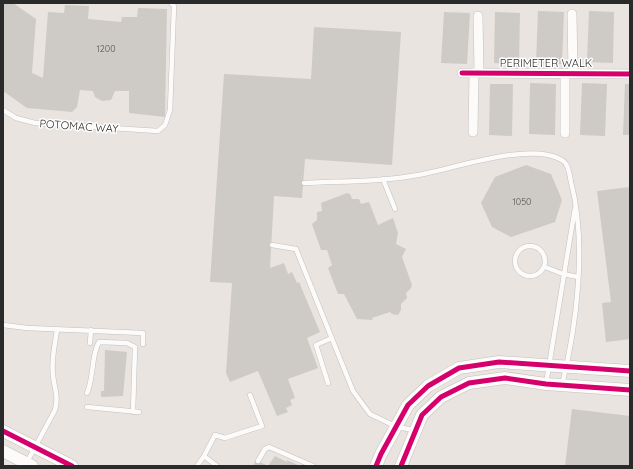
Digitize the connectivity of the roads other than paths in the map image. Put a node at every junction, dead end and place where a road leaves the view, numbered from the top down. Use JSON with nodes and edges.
{"nodes":[{"id":1,"x":171,"y":3,"type":"edge"},
{"id":2,"x":572,"y":14,"type":"dead end"},
{"id":3,"x":478,"y":16,"type":"dead end"},
{"id":4,"x":462,"y":73,"type":"dead end"},
{"id":5,"x":476,"y":73,"type":"junction"},
{"id":6,"x":569,"y":74,"type":"junction"},
{"id":7,"x":630,"y":74,"type":"edge"},
{"id":8,"x":3,"y":110,"type":"edge"},
{"id":9,"x":472,"y":132,"type":"dead end"},
{"id":10,"x":565,"y":133,"type":"dead end"},
{"id":11,"x":383,"y":179,"type":"junction"},
{"id":12,"x":304,"y":183,"type":"dead end"},
{"id":13,"x":576,"y":200,"type":"junction"},
{"id":14,"x":395,"y":209,"type":"dead end"},
{"id":15,"x":272,"y":245,"type":"dead end"},
{"id":16,"x":545,"y":267,"type":"junction"},
{"id":17,"x":563,"y":274,"type":"junction"},
{"id":18,"x":578,"y":277,"type":"junction"},
{"id":19,"x":3,"y":326,"type":"edge"},
{"id":20,"x":57,"y":330,"type":"junction"},
{"id":21,"x":91,"y":330,"type":"junction"},
{"id":22,"x":332,"y":338,"type":"junction"},
{"id":23,"x":90,"y":343,"type":"dead end"},
{"id":24,"x":143,"y":344,"type":"dead end"},
{"id":25,"x":550,"y":366,"type":"junction"},
{"id":26,"x":567,"y":367,"type":"junction"},
{"id":27,"x":630,"y":372,"type":"edge"},
{"id":28,"x":328,"y":383,"type":"dead end"},
{"id":29,"x":546,"y":384,"type":"junction"},
{"id":30,"x":562,"y":385,"type":"junction"},
{"id":31,"x":630,"y":390,"type":"edge"},
{"id":32,"x":87,"y":393,"type":"dead end"},
{"id":33,"x":250,"y":396,"type":"dead end"},
{"id":34,"x":87,"y":408,"type":"dead end"},
{"id":35,"x":133,"y":412,"type":"junction"},
{"id":36,"x":139,"y":412,"type":"dead end"},
{"id":37,"x":397,"y":427,"type":"junction"},
{"id":38,"x":416,"y":430,"type":"junction"},
{"id":39,"x":3,"y":431,"type":"edge"},
{"id":40,"x":35,"y":448,"type":"junction"},
{"id":41,"x":3,"y":451,"type":"edge"},
{"id":42,"x":204,"y":456,"type":"junction"},
{"id":43,"x":258,"y":461,"type":"dead end"},
{"id":44,"x":28,"y":465,"type":"edge"},
{"id":45,"x":72,"y":466,"type":"edge"},
{"id":46,"x":197,"y":466,"type":"edge"},
{"id":47,"x":217,"y":466,"type":"edge"},
{"id":48,"x":313,"y":466,"type":"edge"},
{"id":49,"x":376,"y":466,"type":"edge"},
{"id":50,"x":401,"y":466,"type":"edge"}],
"edges":[{"from":1,"to":8,"type":"lane","name":"POTOMAC WAY"},
{"from":2,"to":6,"type":"street"},
{"from":3,"to":5,"type":"street"},
{"from":4,"to":5,"type":"street","name":"PERIMETER WALK"},
{"from":5,"to":6,"type":"street","name":"PERIMETER WALK"},
{"from":5,"to":9,"type":"street"},
{"from":6,"to":7,"type":"street","name":"PERIMETER WALK"},
{"from":6,"to":10,"type":"street"},
{"from":11,"to":12,"type":"lane"},
{"from":11,"to":13,"type":"lane"},
{"from":11,"to":14,"type":"lane"},
{"from":13,"to":17,"type":"lane"},
{"from":13,"to":18,"type":"lane"},
{"from":15,"to":22,"type":"lane"},
{"from":16,"to":16,"type":"lane"},
{"from":16,"to":17,"type":"lane"},
{"from":17,"to":18,"type":"lane"},
{"from":17,"to":25,"type":"lane"},
{"from":18,"to":26,"type":"lane"},
{"from":19,"to":20,"type":"lane"},
{"from":20,"to":21,"type":"lane"},
{"from":20,"to":40,"type":"lane"},
{"from":21,"to":23,"type":"lane"},
{"from":21,"to":24,"type":"lane"},
{"from":22,"to":28,"type":"lane"},
{"from":22,"to":37,"type":"lane"},
{"from":25,"to":26,"type":"street"},
{"from":25,"to":29,"type":"lane"},
{"from":25,"to":37,"type":"street"},
{"from":26,"to":27,"type":"street"},
{"from":26,"to":30,"type":"lane"},
{"from":29,"to":30,"type":"street"},
{"from":29,"to":38,"type":"street"},
{"from":30,"to":31,"type":"street"},
{"from":32,"to":35,"type":"lane"},
{"from":33,"to":42,"type":"lane"},
{"from":34,"to":35,"type":"lane"},
{"from":35,"to":36,"type":"lane"},
{"from":37,"to":38,"type":"lane"},
{"from":37,"to":49,"type":"street"},
{"from":38,"to":50,"type":"street"},
{"from":39,"to":40,"type":"street"},
{"from":40,"to":44,"type":"lane"},
{"from":40,"to":45,"type":"street"},
{"from":41,"to":44,"type":"street"},
{"from":42,"to":46,"type":"lane"},
{"from":42,"to":47,"type":"lane"},
{"from":43,"to":48,"type":"lane"}]}
